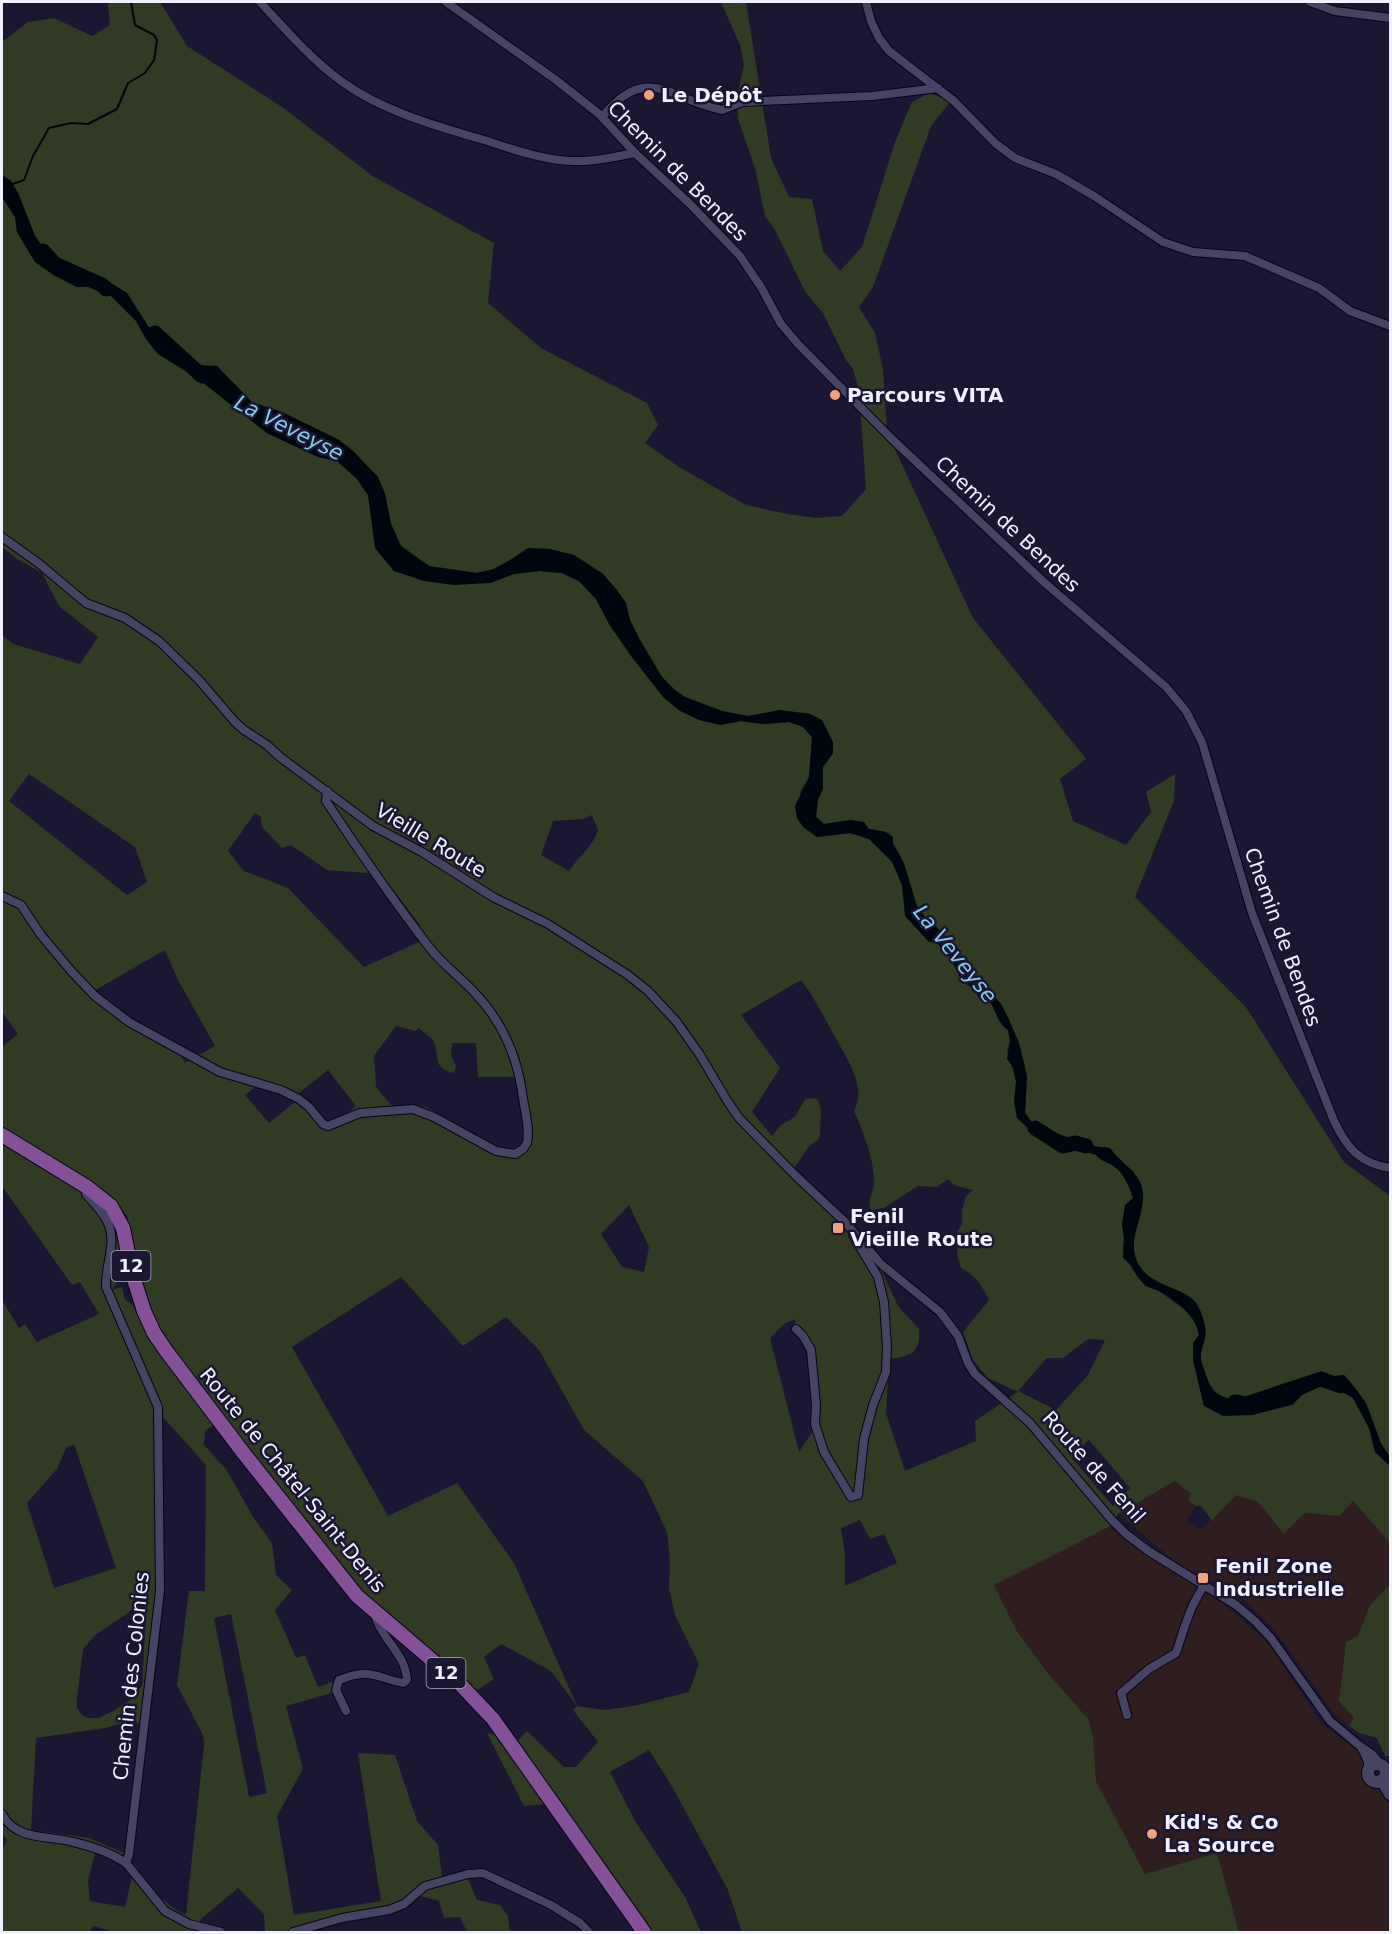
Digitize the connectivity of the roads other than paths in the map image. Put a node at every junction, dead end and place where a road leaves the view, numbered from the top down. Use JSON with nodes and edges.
{"nodes":[{"id":1,"x":260,"y":2,"type":"edge"},
{"id":2,"x":446,"y":2,"type":"edge"},
{"id":3,"x":867,"y":2,"type":"edge"},
{"id":4,"x":1310,"y":2,"type":"edge"},
{"id":5,"x":1390,"y":18,"type":"edge"},
{"id":6,"x":938,"y":88,"type":"junction"},
{"id":7,"x":602,"y":117,"type":"junction"},
{"id":8,"x":635,"y":153,"type":"junction"},
{"id":9,"x":1390,"y":326,"type":"edge"},
{"id":10,"x":2,"y":537,"type":"edge"},
{"id":11,"x":327,"y":791,"type":"junction"},
{"id":12,"x":2,"y":896,"type":"edge"},
{"id":13,"x":2,"y":1135,"type":"edge"},
{"id":14,"x":1390,"y":1168,"type":"edge"},
{"id":15,"x":87,"y":1187,"type":"junction"},
{"id":16,"x":819,"y":1195,"type":"joint"},
{"id":17,"x":845,"y":1222,"type":"junction"},
{"id":18,"x":796,"y":1329,"type":"dead end"},
{"id":19,"x":1205,"y":1585,"type":"junction"},
{"id":20,"x":375,"y":1613,"type":"junction"},
{"id":21,"x":346,"y":1711,"type":"dead end"},
{"id":22,"x":1127,"y":1715,"type":"dead end"},
{"id":23,"x":1360,"y":1746,"type":"junction"},
{"id":24,"x":1369,"y":1769,"type":"joint"},
{"id":25,"x":1385,"y":1771,"type":"edge"},
{"id":26,"x":1390,"y":1794,"type":"edge"},
{"id":27,"x":2,"y":1814,"type":"edge"},
{"id":28,"x":126,"y":1863,"type":"junction"},
{"id":29,"x":221,"y":1932,"type":"edge"},
{"id":30,"x":293,"y":1932,"type":"edge"},
{"id":31,"x":589,"y":1932,"type":"edge"},
{"id":32,"x":644,"y":1932,"type":"edge"}],
"edges":[{"from":1,"to":8,"type":"street"},
{"from":2,"to":7,"type":"street","name":"Chemin de Bendes"},
{"from":3,"to":6,"type":"street"},
{"from":4,"to":5,"type":"street"},
{"from":6,"to":7,"type":"street"},
{"from":6,"to":9,"type":"street"},
{"from":7,"to":8,"type":"street","name":"Chemin de Bendes"},
{"from":8,"to":14,"type":"street","name":"Chemin de Bendes"},
{"from":10,"to":11,"type":"street","name":"Vieille Route"},
{"from":11,"to":12,"type":"street"},
{"from":11,"to":16,"type":"street","name":"Vieille Route"},
{"from":13,"to":15,"type":"main road","name":"Route de Châtel-Saint-Denis","number":"12"},
{"from":15,"to":20,"type":"main road","name":"Route de Châtel-Saint-Denis","number":"12"},
{"from":15,"to":28,"type":"street","name":"Chemin des Colonies"},
{"from":16,"to":17,"type":"street","name":"Route de Fenil"},
{"from":17,"to":18,"type":"street"},
{"from":17,"to":19,"type":"street","name":"Route de Fenil"},
{"from":19,"to":22,"type":"street"},
{"from":19,"to":23,"type":"street","name":"Route de Fenil"},
{"from":20,"to":21,"type":"street"},
{"from":20,"to":32,"type":"main road","name":"Route de Châtel-Saint-Denis","number":"12"},
{"from":23,"to":24,"type":"street","name":"Route de Fenil"},
{"from":23,"to":25,"type":"street","name":"Route de Fenil"},
{"from":24,"to":25,"type":"street"},
{"from":25,"to":26,"type":"street","name":"Route de Fenil"},
{"from":27,"to":28,"type":"street"},
{"from":28,"to":29,"type":"street"},
{"from":30,"to":31,"type":"street"}]}
